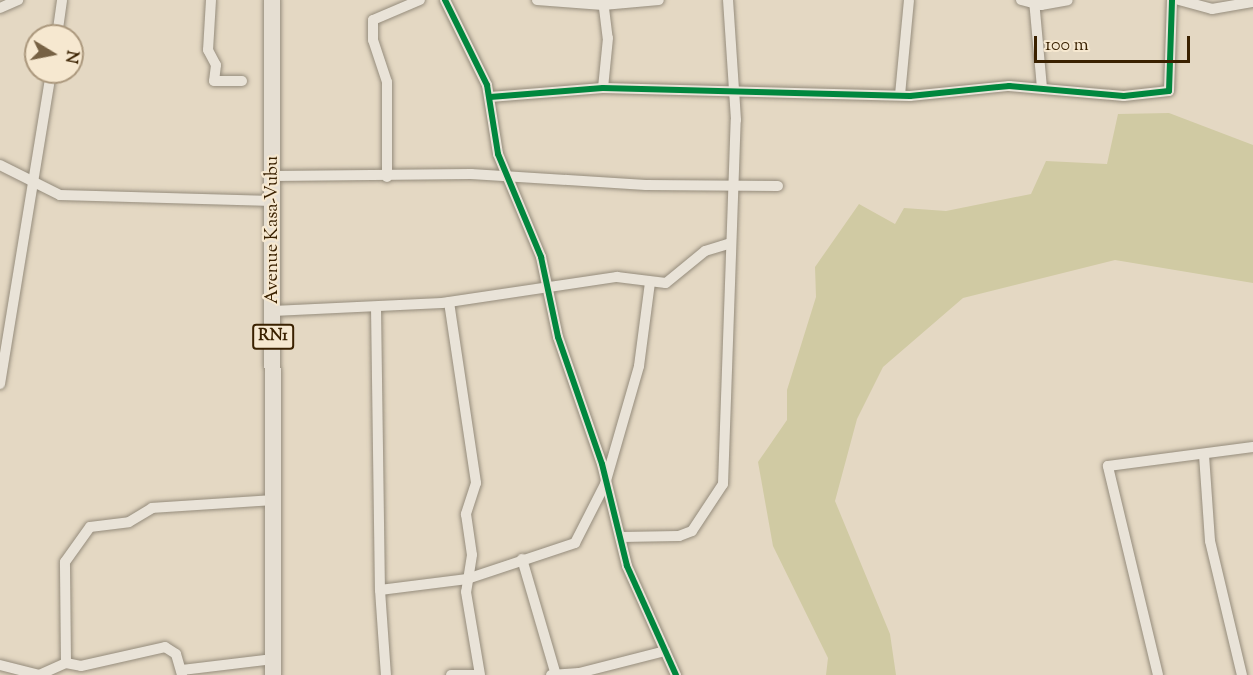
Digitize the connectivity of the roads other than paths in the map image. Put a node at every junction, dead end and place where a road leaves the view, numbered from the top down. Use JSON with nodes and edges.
{"nodes":[{"id":1,"x":18,"y":0,"type":"edge"},
{"id":2,"x":62,"y":0,"type":"edge"},
{"id":3,"x":211,"y":0,"type":"edge"},
{"id":4,"x":272,"y":0,"type":"edge"},
{"id":5,"x":420,"y":0,"type":"edge"},
{"id":6,"x":445,"y":0,"type":"edge"},
{"id":7,"x":537,"y":0,"type":"edge"},
{"id":8,"x":659,"y":0,"type":"edge"},
{"id":9,"x":728,"y":0,"type":"edge"},
{"id":10,"x":909,"y":0,"type":"edge"},
{"id":11,"x":1021,"y":0,"type":"edge"},
{"id":12,"x":1068,"y":0,"type":"edge"},
{"id":13,"x":1172,"y":0,"type":"edge"},
{"id":14,"x":1179,"y":0,"type":"edge"},
{"id":15,"x":603,"y":2,"type":"edge"},
{"id":16,"x":1034,"y":2,"type":"edge"},
{"id":17,"x":1253,"y":2,"type":"edge"},
{"id":18,"x":0,"y":8,"type":"edge"},
{"id":19,"x":59,"y":24,"type":"edge"},
{"id":20,"x":242,"y":81,"type":"dead end"},
{"id":21,"x":49,"y":84,"type":"edge"},
{"id":22,"x":603,"y":88,"type":"junction"},
{"id":23,"x":1042,"y":88,"type":"junction"},
{"id":24,"x":735,"y":91,"type":"junction"},
{"id":25,"x":900,"y":95,"type":"junction"},
{"id":26,"x":490,"y":97,"type":"junction"},
{"id":27,"x":0,"y":165,"type":"edge"},
{"id":28,"x":507,"y":175,"type":"junction"},
{"id":29,"x":273,"y":176,"type":"junction"},
{"id":30,"x":387,"y":177,"type":"junction"},
{"id":31,"x":33,"y":183,"type":"junction"},
{"id":32,"x":732,"y":186,"type":"junction"},
{"id":33,"x":778,"y":186,"type":"dead end"},
{"id":34,"x":273,"y":201,"type":"junction"},
{"id":35,"x":731,"y":243,"type":"junction"},
{"id":36,"x":650,"y":283,"type":"junction"},
{"id":37,"x":547,"y":288,"type":"junction"},
{"id":38,"x":449,"y":302,"type":"junction"},
{"id":39,"x":376,"y":308,"type":"junction"},
{"id":40,"x":273,"y":311,"type":"junction"},
{"id":41,"x":0,"y":384,"type":"edge"},
{"id":42,"x":1253,"y":447,"type":"edge"},
{"id":43,"x":1204,"y":455,"type":"junction"},
{"id":44,"x":605,"y":484,"type":"junction"},
{"id":45,"x":273,"y":500,"type":"junction"},
{"id":46,"x":621,"y":537,"type":"junction"},
{"id":47,"x":522,"y":559,"type":"junction"},
{"id":48,"x":467,"y":579,"type":"junction"},
{"id":49,"x":380,"y":590,"type":"junction"},
{"id":50,"x":665,"y":651,"type":"junction"},
{"id":51,"x":66,"y":663,"type":"junction"},
{"id":52,"x":0,"y":665,"type":"edge"},
{"id":53,"x":273,"y":667,"type":"edge"},
{"id":54,"x":621,"y":670,"type":"edge"},
{"id":55,"x":182,"y":672,"type":"edge"},
{"id":56,"x":386,"y":675,"type":"edge"},
{"id":57,"x":451,"y":675,"type":"edge"},
{"id":58,"x":478,"y":675,"type":"edge"},
{"id":59,"x":550,"y":675,"type":"edge"},
{"id":60,"x":556,"y":675,"type":"edge"},
{"id":61,"x":676,"y":675,"type":"edge"},
{"id":62,"x":1158,"y":675,"type":"edge"},
{"id":63,"x":1242,"y":675,"type":"edge"}],
"edges":[{"from":1,"to":18,"type":"street"},
{"from":2,"to":19,"type":"street"},
{"from":3,"to":20,"type":"street"},
{"from":4,"to":29,"type":"highway","name":"Avenue Kasa-Vubu","number":"RN1"},
{"from":5,"to":30,"type":"street"},
{"from":6,"to":26,"type":"street"},
{"from":7,"to":15,"type":"street"},
{"from":8,"to":15,"type":"street"},
{"from":9,"to":24,"type":"street"},
{"from":10,"to":25,"type":"street"},
{"from":11,"to":16,"type":"street"},
{"from":12,"to":16,"type":"street"},
{"from":13,"to":23,"type":"street"},
{"from":14,"to":17,"type":"street"},
{"from":15,"to":22,"type":"street"},
{"from":16,"to":23,"type":"street"},
{"from":21,"to":31,"type":"street"},
{"from":22,"to":24,"type":"street"},
{"from":22,"to":26,"type":"street"},
{"from":23,"to":25,"type":"street"},
{"from":24,"to":25,"type":"street"},
{"from":24,"to":32,"type":"street"},
{"from":26,"to":28,"type":"street"},
{"from":27,"to":31,"type":"street"},
{"from":28,"to":30,"type":"street"},
{"from":28,"to":32,"type":"street"},
{"from":28,"to":37,"type":"street"},
{"from":29,"to":30,"type":"street"},
{"from":29,"to":34,"type":"highway","name":"Avenue Kasa-Vubu","number":"RN1"},
{"from":31,"to":34,"type":"street"},
{"from":31,"to":41,"type":"street"},
{"from":32,"to":33,"type":"street"},
{"from":32,"to":35,"type":"street"},
{"from":34,"to":40,"type":"highway","name":"Avenue Kasa-Vubu","number":"RN1"},
{"from":35,"to":36,"type":"street"},
{"from":35,"to":46,"type":"street"},
{"from":36,"to":37,"type":"street"},
{"from":36,"to":44,"type":"street"},
{"from":37,"to":38,"type":"street"},
{"from":37,"to":44,"type":"street"},
{"from":38,"to":39,"type":"street"},
{"from":38,"to":48,"type":"street"},
{"from":39,"to":40,"type":"street"},
{"from":39,"to":49,"type":"street"},
{"from":40,"to":45,"type":"highway","name":"Avenue Kasa-Vubu","number":"RN1"},
{"from":42,"to":43,"type":"street"},
{"from":43,"to":62,"type":"street"},
{"from":43,"to":63,"type":"street"},
{"from":44,"to":46,"type":"street"},
{"from":44,"to":47,"type":"street"},
{"from":45,"to":51,"type":"street"},
{"from":45,"to":53,"type":"highway","name":"Avenue Kasa-Vubu","number":"RN1"},
{"from":46,"to":50,"type":"street"},
{"from":47,"to":48,"type":"street"},
{"from":47,"to":60,"type":"street"},
{"from":48,"to":49,"type":"street"},
{"from":48,"to":58,"type":"street"},
{"from":49,"to":56,"type":"street"},
{"from":50,"to":54,"type":"street"},
{"from":50,"to":61,"type":"street"},
{"from":51,"to":52,"type":"street"},
{"from":51,"to":55,"type":"street"},
{"from":53,"to":55,"type":"street"},
{"from":54,"to":60,"type":"street"},
{"from":57,"to":58,"type":"street"},
{"from":59,"to":60,"type":"street"}]}
